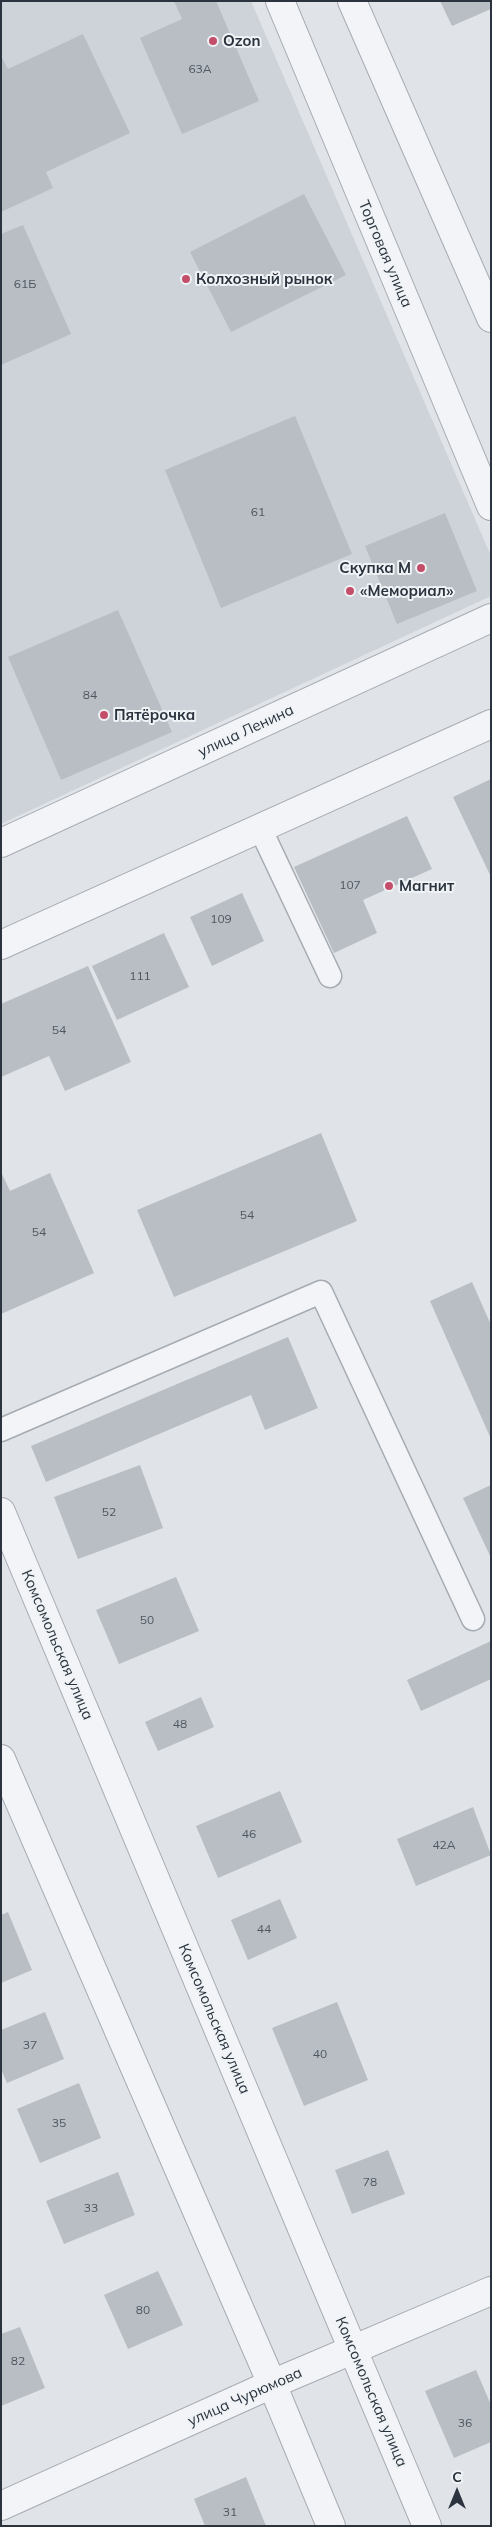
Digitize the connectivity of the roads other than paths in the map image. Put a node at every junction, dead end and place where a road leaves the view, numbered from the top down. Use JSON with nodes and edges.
{"nodes":[{"id":1,"x":280,"y":1,"type":"edge"},
{"id":2,"x":352,"y":1,"type":"edge"},
{"id":3,"x":491,"y":318,"type":"edge"},
{"id":4,"x":491,"y":506,"type":"edge"},
{"id":5,"x":491,"y":618,"type":"edge"},
{"id":6,"x":491,"y":724,"type":"edge"},
{"id":7,"x":260,"y":828,"type":"junction"},
{"id":8,"x":1,"y":843,"type":"edge"},
{"id":9,"x":1,"y":945,"type":"edge"},
{"id":10,"x":330,"y":976,"type":"dead end"},
{"id":11,"x":1,"y":1430,"type":"edge"},
{"id":12,"x":1,"y":1512,"type":"edge"},
{"id":13,"x":473,"y":1619,"type":"dead end"},
{"id":14,"x":1,"y":1759,"type":"edge"},
{"id":15,"x":491,"y":2291,"type":"edge"},
{"id":16,"x":353,"y":2351,"type":"junction"},
{"id":17,"x":272,"y":2384,"type":"junction"},
{"id":18,"x":1,"y":2506,"type":"edge"},
{"id":19,"x":331,"y":2526,"type":"edge"},
{"id":20,"x":427,"y":2526,"type":"edge"}],
"edges":[{"from":1,"to":4,"type":"street","name":"Торговая улица"},
{"from":2,"to":3,"type":"street"},
{"from":5,"to":8,"type":"street","name":"улица Ленина"},
{"from":6,"to":7,"type":"street"},
{"from":7,"to":9,"type":"street"},
{"from":7,"to":10,"type":"lane"},
{"from":11,"to":13,"type":"lane"},
{"from":12,"to":16,"type":"street","name":"Комсомольская улица"},
{"from":14,"to":17,"type":"street"},
{"from":15,"to":16,"type":"street","name":"улица Чурюмова"},
{"from":16,"to":17,"type":"street","name":"улица Чурюмова"},
{"from":16,"to":20,"type":"street","name":"Комсомольская улица"},
{"from":17,"to":18,"type":"street","name":"улица Чурюмова"},
{"from":17,"to":19,"type":"street"}]}
